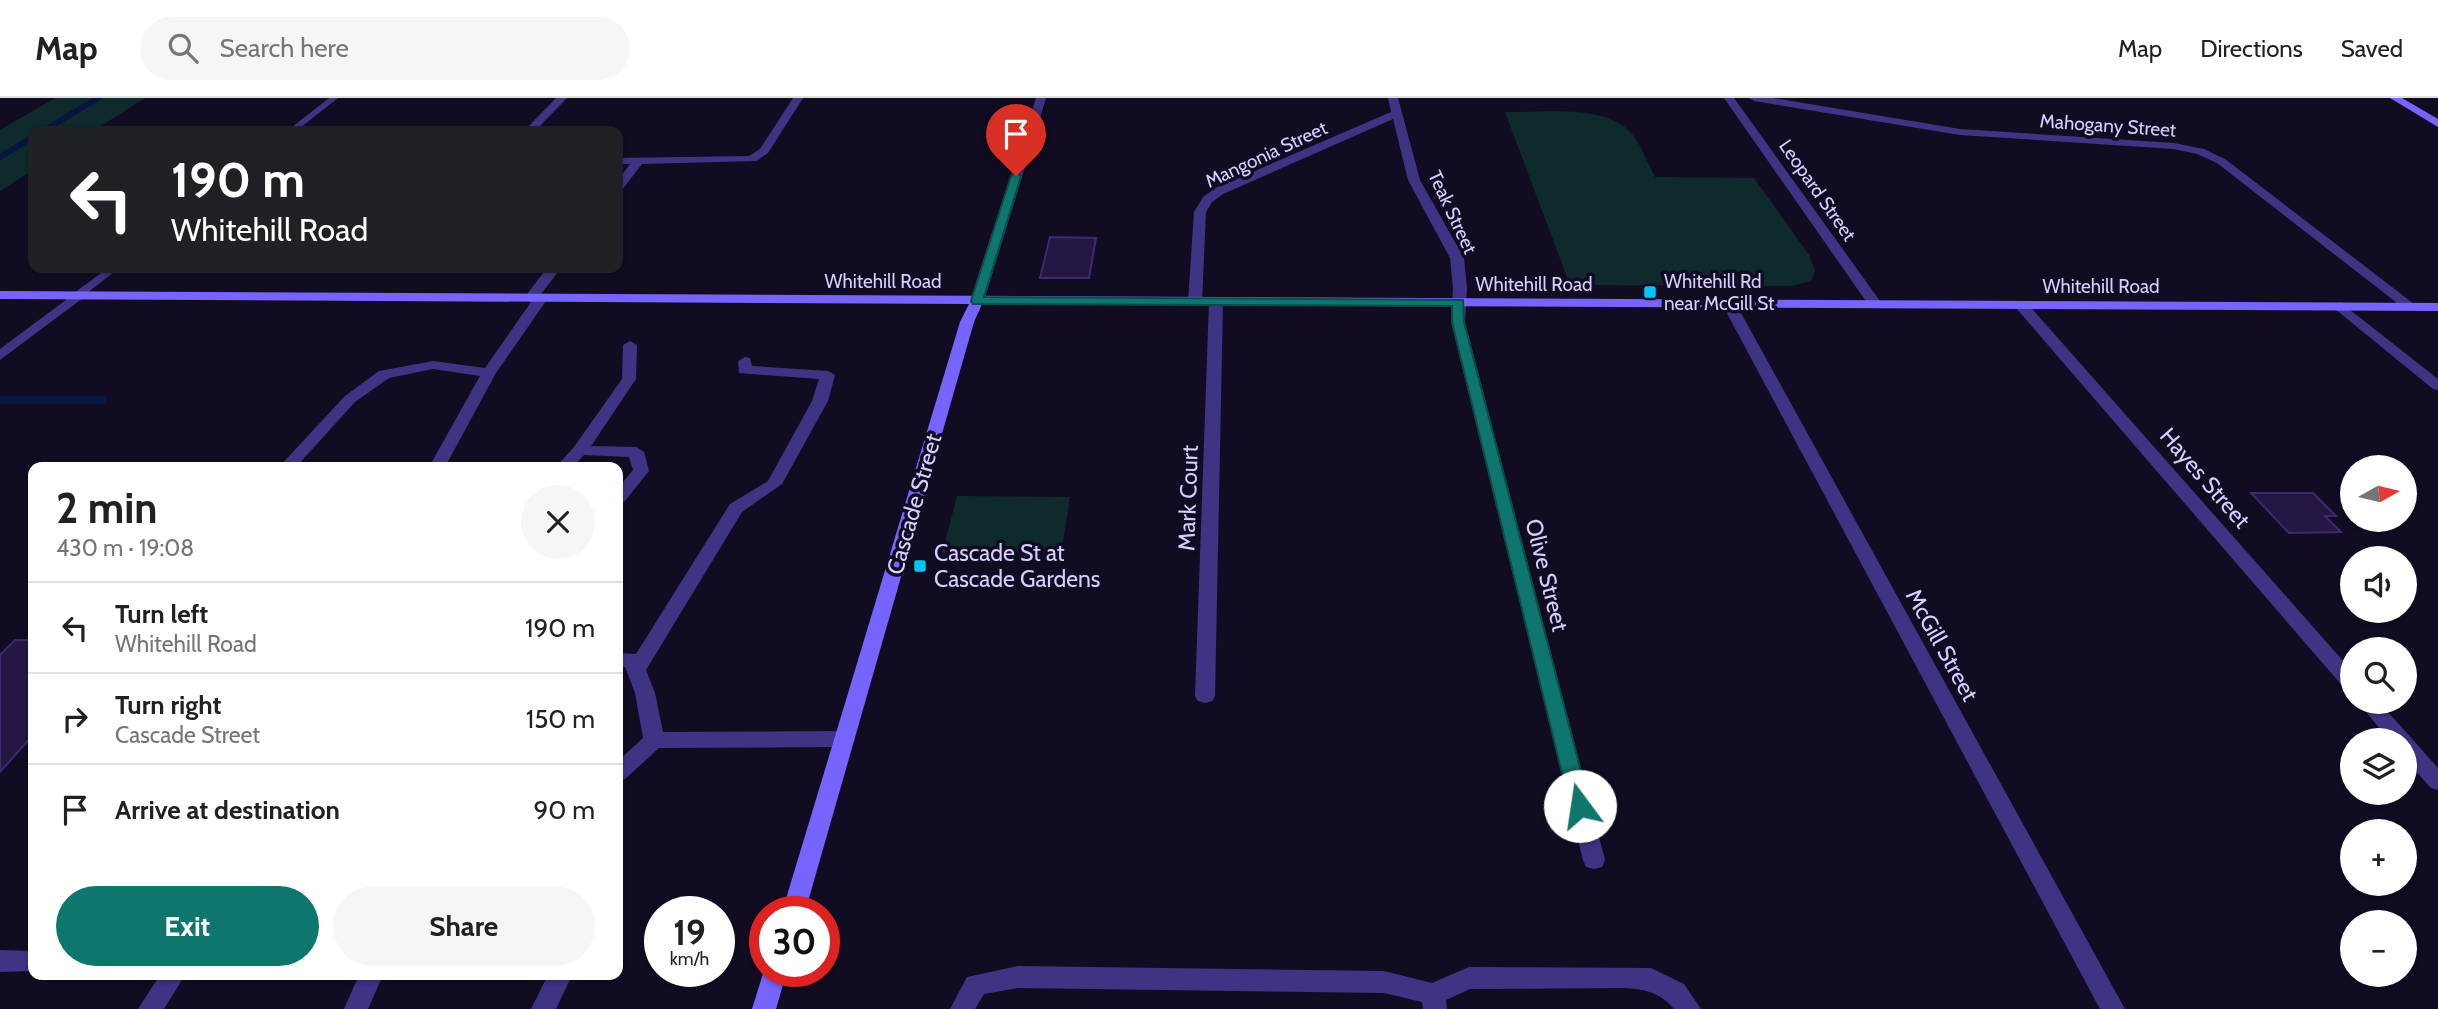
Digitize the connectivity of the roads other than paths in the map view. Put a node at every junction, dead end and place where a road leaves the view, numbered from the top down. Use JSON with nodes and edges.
{"nodes":[{"id":1,"x":334,"y":98,"type":"edge"},
{"id":2,"x":562,"y":98,"type":"edge"},
{"id":3,"x":799,"y":98,"type":"edge"},
{"id":4,"x":1041,"y":98,"type":"edge"},
{"id":5,"x":1393,"y":98,"type":"edge"},
{"id":6,"x":1729,"y":98,"type":"edge"},
{"id":7,"x":1754,"y":98,"type":"edge"},
{"id":8,"x":1853,"y":98,"type":"edge"},
{"id":9,"x":2395,"y":98,"type":"edge"},
{"id":10,"x":1396,"y":114,"type":"junction"},
{"id":11,"x":1848,"y":114,"type":"junction"},
{"id":12,"x":2438,"y":124,"type":"edge"},
{"id":13,"x":298,"y":126,"type":"edge"},
{"id":14,"x":534,"y":126,"type":"edge"},
{"id":15,"x":623,"y":160,"type":"edge"},
{"id":16,"x":639,"y":161,"type":"junction"},
{"id":17,"x":623,"y":181,"type":"edge"},
{"id":18,"x":107,"y":273,"type":"edge"},
{"id":19,"x":551,"y":273,"type":"edge"},
{"id":20,"x":0,"y":295,"type":"edge"},
{"id":21,"x":78,"y":295,"type":"junction"},
{"id":22,"x":536,"y":298,"type":"junction"},
{"id":23,"x":977,"y":301,"type":"junction"},
{"id":24,"x":1195,"y":302,"type":"junction"},
{"id":25,"x":1216,"y":302,"type":"junction"},
{"id":26,"x":1458,"y":302,"type":"junction"},
{"id":27,"x":1729,"y":304,"type":"junction"},
{"id":28,"x":1875,"y":304,"type":"junction"},
{"id":29,"x":2021,"y":305,"type":"junction"},
{"id":30,"x":2340,"y":306,"type":"junction"},
{"id":31,"x":2411,"y":307,"type":"junction"},
{"id":32,"x":2438,"y":307,"type":"edge"},
{"id":33,"x":630,"y":345,"type":"dead end"},
{"id":34,"x":0,"y":356,"type":"edge"},
{"id":35,"x":745,"y":361,"type":"dead end"},
{"id":36,"x":489,"y":373,"type":"junction"},
{"id":37,"x":2438,"y":386,"type":"edge"},
{"id":38,"x":580,"y":450,"type":"junction"},
{"id":39,"x":291,"y":462,"type":"edge"},
{"id":40,"x":440,"y":462,"type":"edge"},
{"id":41,"x":569,"y":462,"type":"edge"},
{"id":42,"x":623,"y":492,"type":"edge"},
{"id":43,"x":623,"y":660,"type":"edge"},
{"id":44,"x":636,"y":670,"type":"junction"},
{"id":45,"x":2340,"y":670,"type":"edge"},
{"id":46,"x":1205,"y":696,"type":"dead end"},
{"id":47,"x":2378,"y":714,"type":"edge"},
{"id":48,"x":2391,"y":728,"type":"edge"},
{"id":49,"x":845,"y":739,"type":"junction"},
{"id":50,"x":654,"y":740,"type":"junction"},
{"id":51,"x":2417,"y":758,"type":"edge"},
{"id":52,"x":623,"y":768,"type":"edge"},
{"id":53,"x":2438,"y":782,"type":"edge"},
{"id":54,"x":1594,"y":860,"type":"dead end"},
{"id":55,"x":798,"y":896,"type":"edge"},
{"id":56,"x":0,"y":961,"type":"edge"},
{"id":57,"x":28,"y":961,"type":"edge"},
{"id":58,"x":170,"y":980,"type":"edge"},
{"id":59,"x":369,"y":980,"type":"edge"},
{"id":60,"x":558,"y":980,"type":"edge"},
{"id":61,"x":770,"y":987,"type":"edge"},
{"id":62,"x":1434,"y":1001,"type":"edge"},
{"id":63,"x":150,"y":1009,"type":"edge"},
{"id":64,"x":356,"y":1009,"type":"edge"},
{"id":65,"x":543,"y":1009,"type":"edge"},
{"id":66,"x":764,"y":1009,"type":"edge"},
{"id":67,"x":962,"y":1009,"type":"edge"},
{"id":68,"x":1689,"y":1009,"type":"edge"},
{"id":69,"x":2113,"y":1009,"type":"edge"}],
"edges":[{"from":1,"to":13,"type":"lane"},
{"from":2,"to":14,"type":"street"},
{"from":3,"to":16,"type":"street"},
{"from":4,"to":23,"type":"street","name":"Cascade Street"},
{"from":5,"to":10,"type":"street","name":"Teak Street"},
{"from":6,"to":28,"type":"street","name":"Leopard Street"},
{"from":7,"to":11,"type":"street","name":"Mahogany Street"},
{"from":8,"to":11,"type":"street"},
{"from":9,"to":12,"type":"street"},
{"from":10,"to":24,"type":"street","name":"Mangonia Street"},
{"from":10,"to":26,"type":"street","name":"Teak Street"},
{"from":11,"to":31,"type":"street","name":"Mahogany Street"},
{"from":15,"to":16,"type":"street"},
{"from":16,"to":17,"type":"street"},
{"from":18,"to":21,"type":"lane"},
{"from":19,"to":22,"type":"street"},
{"from":20,"to":21,"type":"street","name":"Whitehill Road"},
{"from":21,"to":22,"type":"street","name":"Whitehill Road"},
{"from":21,"to":34,"type":"street"},
{"from":22,"to":23,"type":"street","name":"Whitehill Road"},
{"from":22,"to":36,"type":"street"},
{"from":23,"to":24,"type":"street","name":"Whitehill Road"},
{"from":23,"to":49,"type":"street","name":"Cascade Street"},
{"from":24,"to":25,"type":"street","name":"Whitehill Road"},
{"from":25,"to":26,"type":"street","name":"Whitehill Road"},
{"from":25,"to":46,"type":"street","name":"Mark Court"},
{"from":26,"to":27,"type":"street","name":"Whitehill Road"},
{"from":26,"to":54,"type":"street","name":"Olive Street"},
{"from":27,"to":28,"type":"street","name":"Whitehill Road"},
{"from":27,"to":69,"type":"street","name":"McGill Street"},
{"from":28,"to":29,"type":"street","name":"Whitehill Road"},
{"from":29,"to":30,"type":"street","name":"Whitehill Road"},
{"from":29,"to":45,"type":"street","name":"Hayes Street"},
{"from":30,"to":31,"type":"street","name":"Whitehill Road"},
{"from":30,"to":37,"type":"street"},
{"from":31,"to":32,"type":"street","name":"Whitehill Road"},
{"from":33,"to":38,"type":"street"},
{"from":35,"to":44,"type":"street"},
{"from":36,"to":39,"type":"street"},
{"from":36,"to":40,"type":"street"},
{"from":38,"to":41,"type":"street"},
{"from":38,"to":42,"type":"street"},
{"from":43,"to":44,"type":"street"},
{"from":44,"to":50,"type":"street"},
{"from":47,"to":48,"type":"street"},
{"from":49,"to":50,"type":"street"},
{"from":49,"to":55,"type":"street","name":"Cascade Street"},
{"from":50,"to":52,"type":"street"},
{"from":51,"to":53,"type":"street"},
{"from":56,"to":57,"type":"street"},
{"from":58,"to":63,"type":"street"},
{"from":59,"to":64,"type":"street"},
{"from":60,"to":65,"type":"street"},
{"from":61,"to":66,"type":"street"},
{"from":62,"to":67,"type":"street"},
{"from":62,"to":68,"type":"street"}]}
